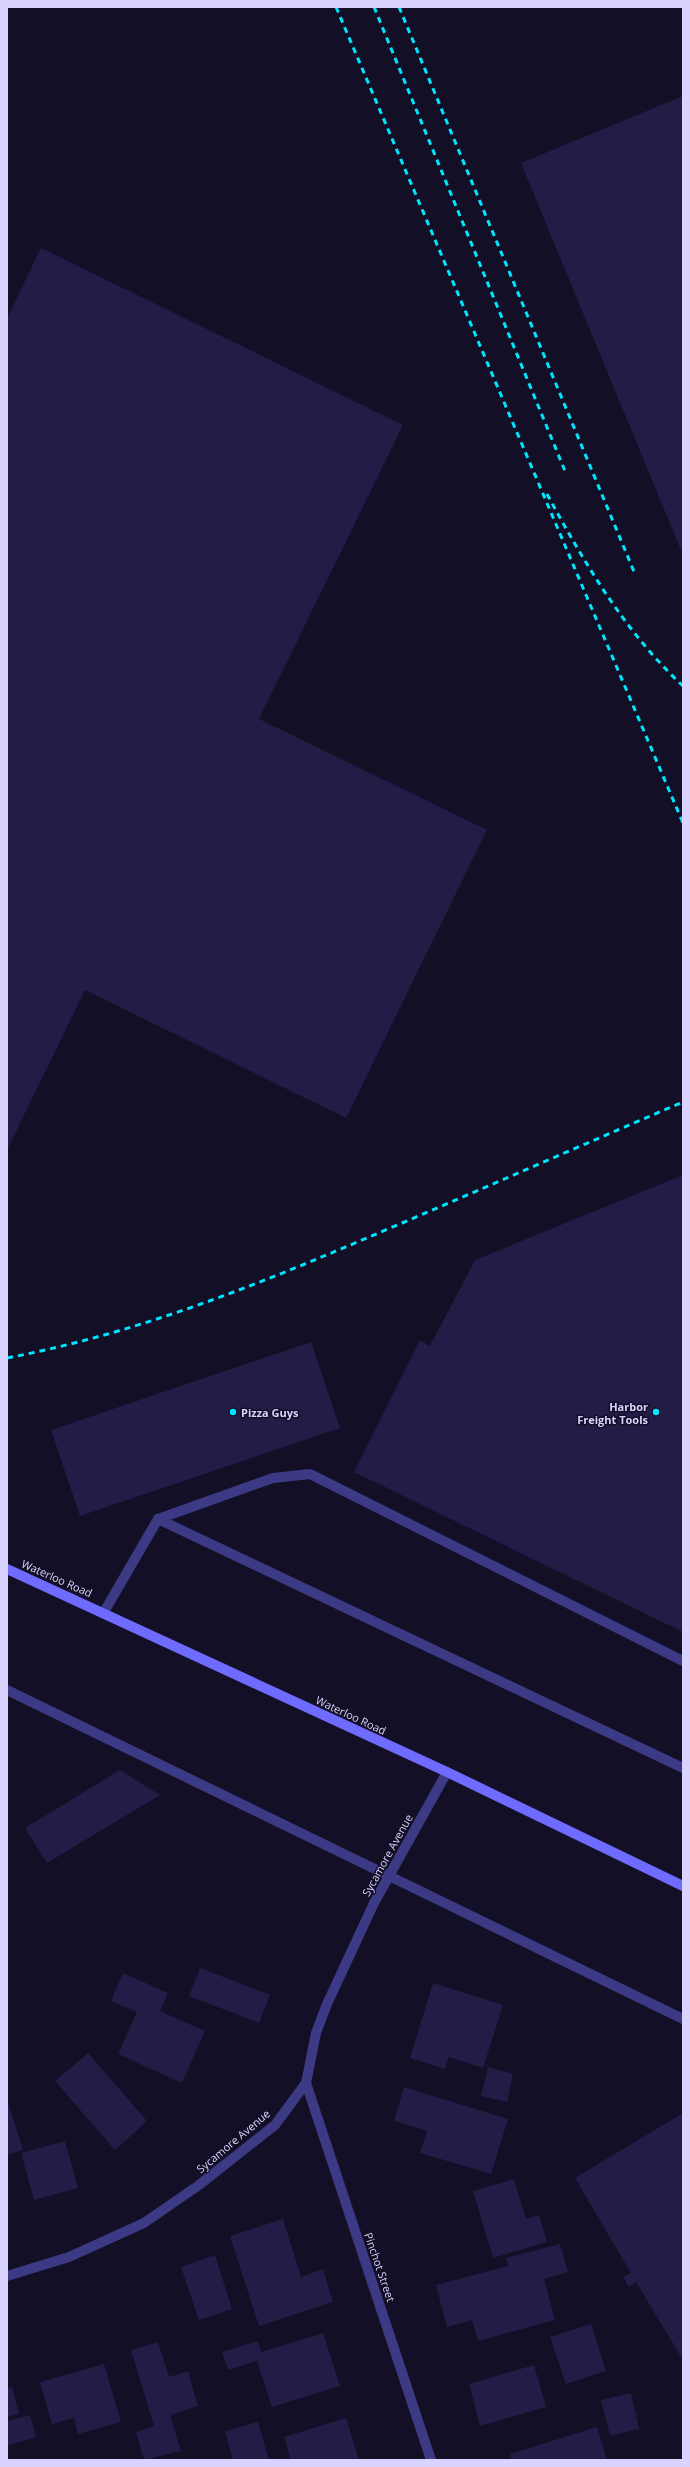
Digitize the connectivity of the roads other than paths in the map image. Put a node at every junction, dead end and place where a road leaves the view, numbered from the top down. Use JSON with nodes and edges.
{"nodes":[{"id":1,"x":158,"y":1519,"type":"junction"},
{"id":2,"x":7,"y":1569,"type":"edge"},
{"id":3,"x":104,"y":1612,"type":"junction"},
{"id":4,"x":683,"y":1661,"type":"edge"},
{"id":5,"x":7,"y":1690,"type":"edge"},
{"id":6,"x":683,"y":1768,"type":"edge"},
{"id":7,"x":447,"y":1772,"type":"junction"},
{"id":8,"x":389,"y":1876,"type":"junction"},
{"id":9,"x":683,"y":1886,"type":"edge"},
{"id":10,"x":683,"y":2019,"type":"edge"},
{"id":11,"x":306,"y":2083,"type":"junction"},
{"id":12,"x":7,"y":2276,"type":"edge"},
{"id":13,"x":431,"y":2460,"type":"edge"}],
"edges":[{"from":1,"to":3,"type":"street"},
{"from":1,"to":4,"type":"street"},
{"from":1,"to":6,"type":"street"},
{"from":2,"to":3,"type":"main road","name":"Waterloo Road"},
{"from":3,"to":7,"type":"main road","name":"Waterloo Road"},
{"from":5,"to":8,"type":"street"},
{"from":7,"to":8,"type":"street","name":"Sycamore Avenue"},
{"from":7,"to":9,"type":"main road","name":"Waterloo Road"},
{"from":8,"to":10,"type":"street"},
{"from":8,"to":11,"type":"street","name":"Sycamore Avenue"},
{"from":11,"to":12,"type":"street","name":"Sycamore Avenue"},
{"from":11,"to":13,"type":"street","name":"Pinchot Street"}]}
